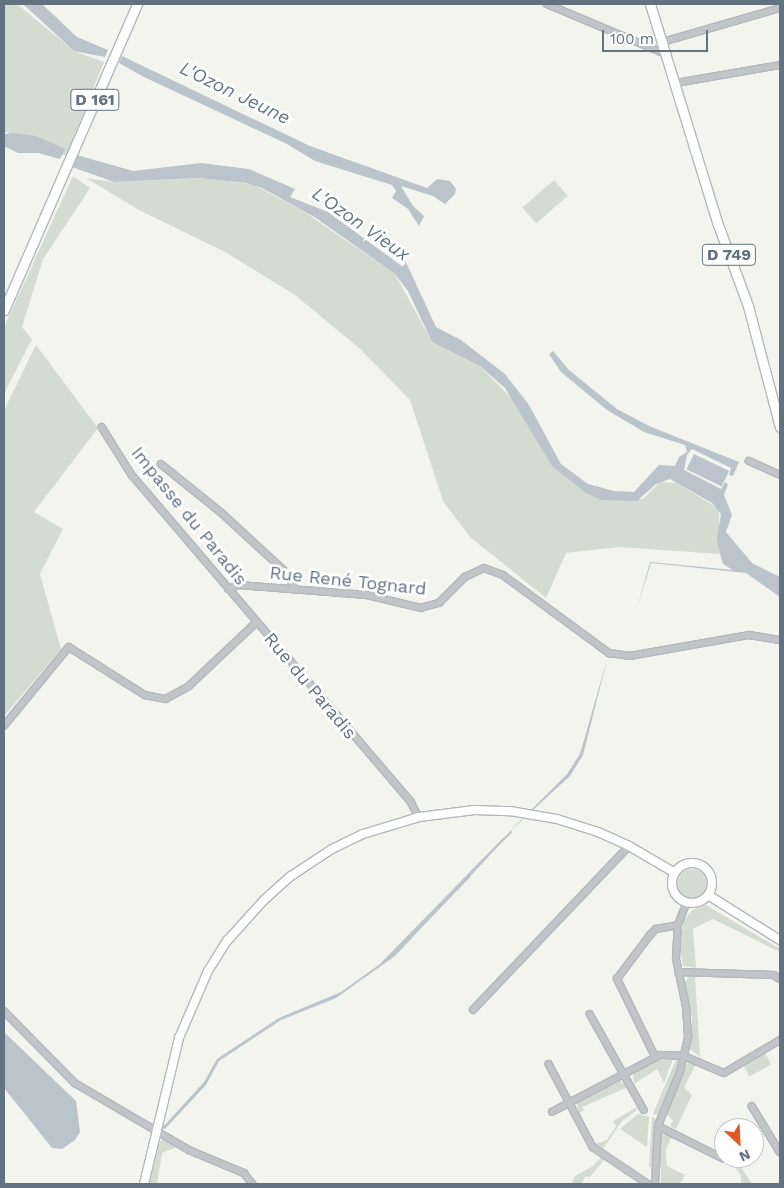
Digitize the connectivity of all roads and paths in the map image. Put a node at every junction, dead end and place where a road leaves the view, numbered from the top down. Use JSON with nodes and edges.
{"nodes":[{"id":1,"x":137,"y":4,"type":"edge"},
{"id":2,"x":547,"y":4,"type":"edge"},
{"id":3,"x":650,"y":4,"type":"edge"},
{"id":4,"x":780,"y":8,"type":"edge"},
{"id":5,"x":663,"y":42,"type":"junction"},
{"id":6,"x":666,"y":54,"type":"junction"},
{"id":7,"x":780,"y":65,"type":"edge"},
{"id":8,"x":676,"y":83,"type":"junction"},
{"id":9,"x":4,"y":310,"type":"edge"},
{"id":10,"x":102,"y":427,"type":"dead end"},
{"id":11,"x":780,"y":427,"type":"edge"},
{"id":12,"x":749,"y":461,"type":"dead end"},
{"id":13,"x":161,"y":464,"type":"dead end"},
{"id":14,"x":780,"y":475,"type":"edge"},
{"id":15,"x":228,"y":589,"type":"junction"},
{"id":16,"x":295,"y":589,"type":"junction"},
{"id":17,"x":257,"y":622,"type":"junction"},
{"id":18,"x":780,"y":640,"type":"edge"},
{"id":19,"x":4,"y":726,"type":"edge"},
{"id":20,"x":419,"y":817,"type":"junction"},
{"id":21,"x":629,"y":846,"type":"junction"},
{"id":22,"x":675,"y":873,"type":"junction"},
{"id":23,"x":708,"y":895,"type":"junction"},
{"id":24,"x":686,"y":902,"type":"junction"},
{"id":25,"x":678,"y":925,"type":"junction"},
{"id":26,"x":780,"y":940,"type":"edge"},
{"id":27,"x":678,"y":972,"type":"junction"},
{"id":28,"x":780,"y":980,"type":"edge"},
{"id":29,"x":473,"y":1010,"type":"dead end"},
{"id":30,"x":4,"y":1011,"type":"edge"},
{"id":31,"x":590,"y":1014,"type":"dead end"},
{"id":32,"x":780,"y":1040,"type":"edge"},
{"id":33,"x":684,"y":1056,"type":"junction"},
{"id":34,"x":655,"y":1057,"type":"junction"},
{"id":35,"x":549,"y":1064,"type":"dead end"},
{"id":36,"x":625,"y":1073,"type":"junction"},
{"id":37,"x":569,"y":1102,"type":"junction"},
{"id":38,"x":752,"y":1106,"type":"dead end"},
{"id":39,"x":644,"y":1110,"type":"dead end"},
{"id":40,"x":552,"y":1112,"type":"dead end"},
{"id":41,"x":658,"y":1126,"type":"junction"},
{"id":42,"x":157,"y":1132,"type":"junction"},
{"id":43,"x":780,"y":1152,"type":"edge"},
{"id":44,"x":714,"y":1154,"type":"edge"},
{"id":45,"x":144,"y":1184,"type":"edge"},
{"id":46,"x":253,"y":1184,"type":"edge"},
{"id":47,"x":648,"y":1184,"type":"edge"},
{"id":48,"x":655,"y":1184,"type":"edge"}],
"edges":[{"from":1,"to":9,"type":"main road","number":"D 161"},
{"from":2,"to":6,"type":"street"},
{"from":3,"to":5,"type":"main road","number":"D 749"},
{"from":4,"to":5,"type":"street"},
{"from":5,"to":6,"type":"main road","number":"D 749"},
{"from":6,"to":8,"type":"main road","number":"D 749"},
{"from":7,"to":8,"type":"street"},
{"from":8,"to":11,"type":"main road","number":"D 749"},
{"from":10,"to":15,"type":"street","name":"Impasse du Paradis"},
{"from":12,"to":14,"type":"street"},
{"from":13,"to":16,"type":"street"},
{"from":15,"to":16,"type":"street","name":"Rue René Tognard"},
{"from":15,"to":17,"type":"street","name":"Impasse du Paradis"},
{"from":16,"to":18,"type":"street","name":"Rue René Tognard"},
{"from":17,"to":19,"type":"street","name":"Rue du Paradis"},
{"from":17,"to":20,"type":"street","name":"Rue du Paradis"},
{"from":20,"to":21,"type":"street"},
{"from":20,"to":42,"type":"street"},
{"from":21,"to":22,"type":"street"},
{"from":21,"to":29,"type":"street"},
{"from":22,"to":23,"type":"street"},
{"from":22,"to":24,"type":"street"},
{"from":23,"to":24,"type":"street"},
{"from":23,"to":26,"type":"street"},
{"from":24,"to":25,"type":"street"},
{"from":25,"to":27,"type":"street"},
{"from":25,"to":34,"type":"street"},
{"from":27,"to":28,"type":"street"},
{"from":27,"to":33,"type":"street"},
{"from":30,"to":42,"type":"street"},
{"from":31,"to":36,"type":"street"},
{"from":32,"to":33,"type":"street"},
{"from":33,"to":34,"type":"street"},
{"from":33,"to":41,"type":"street"},
{"from":34,"to":36,"type":"street"},
{"from":35,"to":37,"type":"street"},
{"from":36,"to":37,"type":"street"},
{"from":36,"to":39,"type":"street"},
{"from":37,"to":40,"type":"street"},
{"from":37,"to":47,"type":"street"},
{"from":38,"to":43,"type":"street"},
{"from":41,"to":44,"type":"street"},
{"from":41,"to":48,"type":"street"},
{"from":42,"to":45,"type":"street"},
{"from":42,"to":46,"type":"street"}]}
